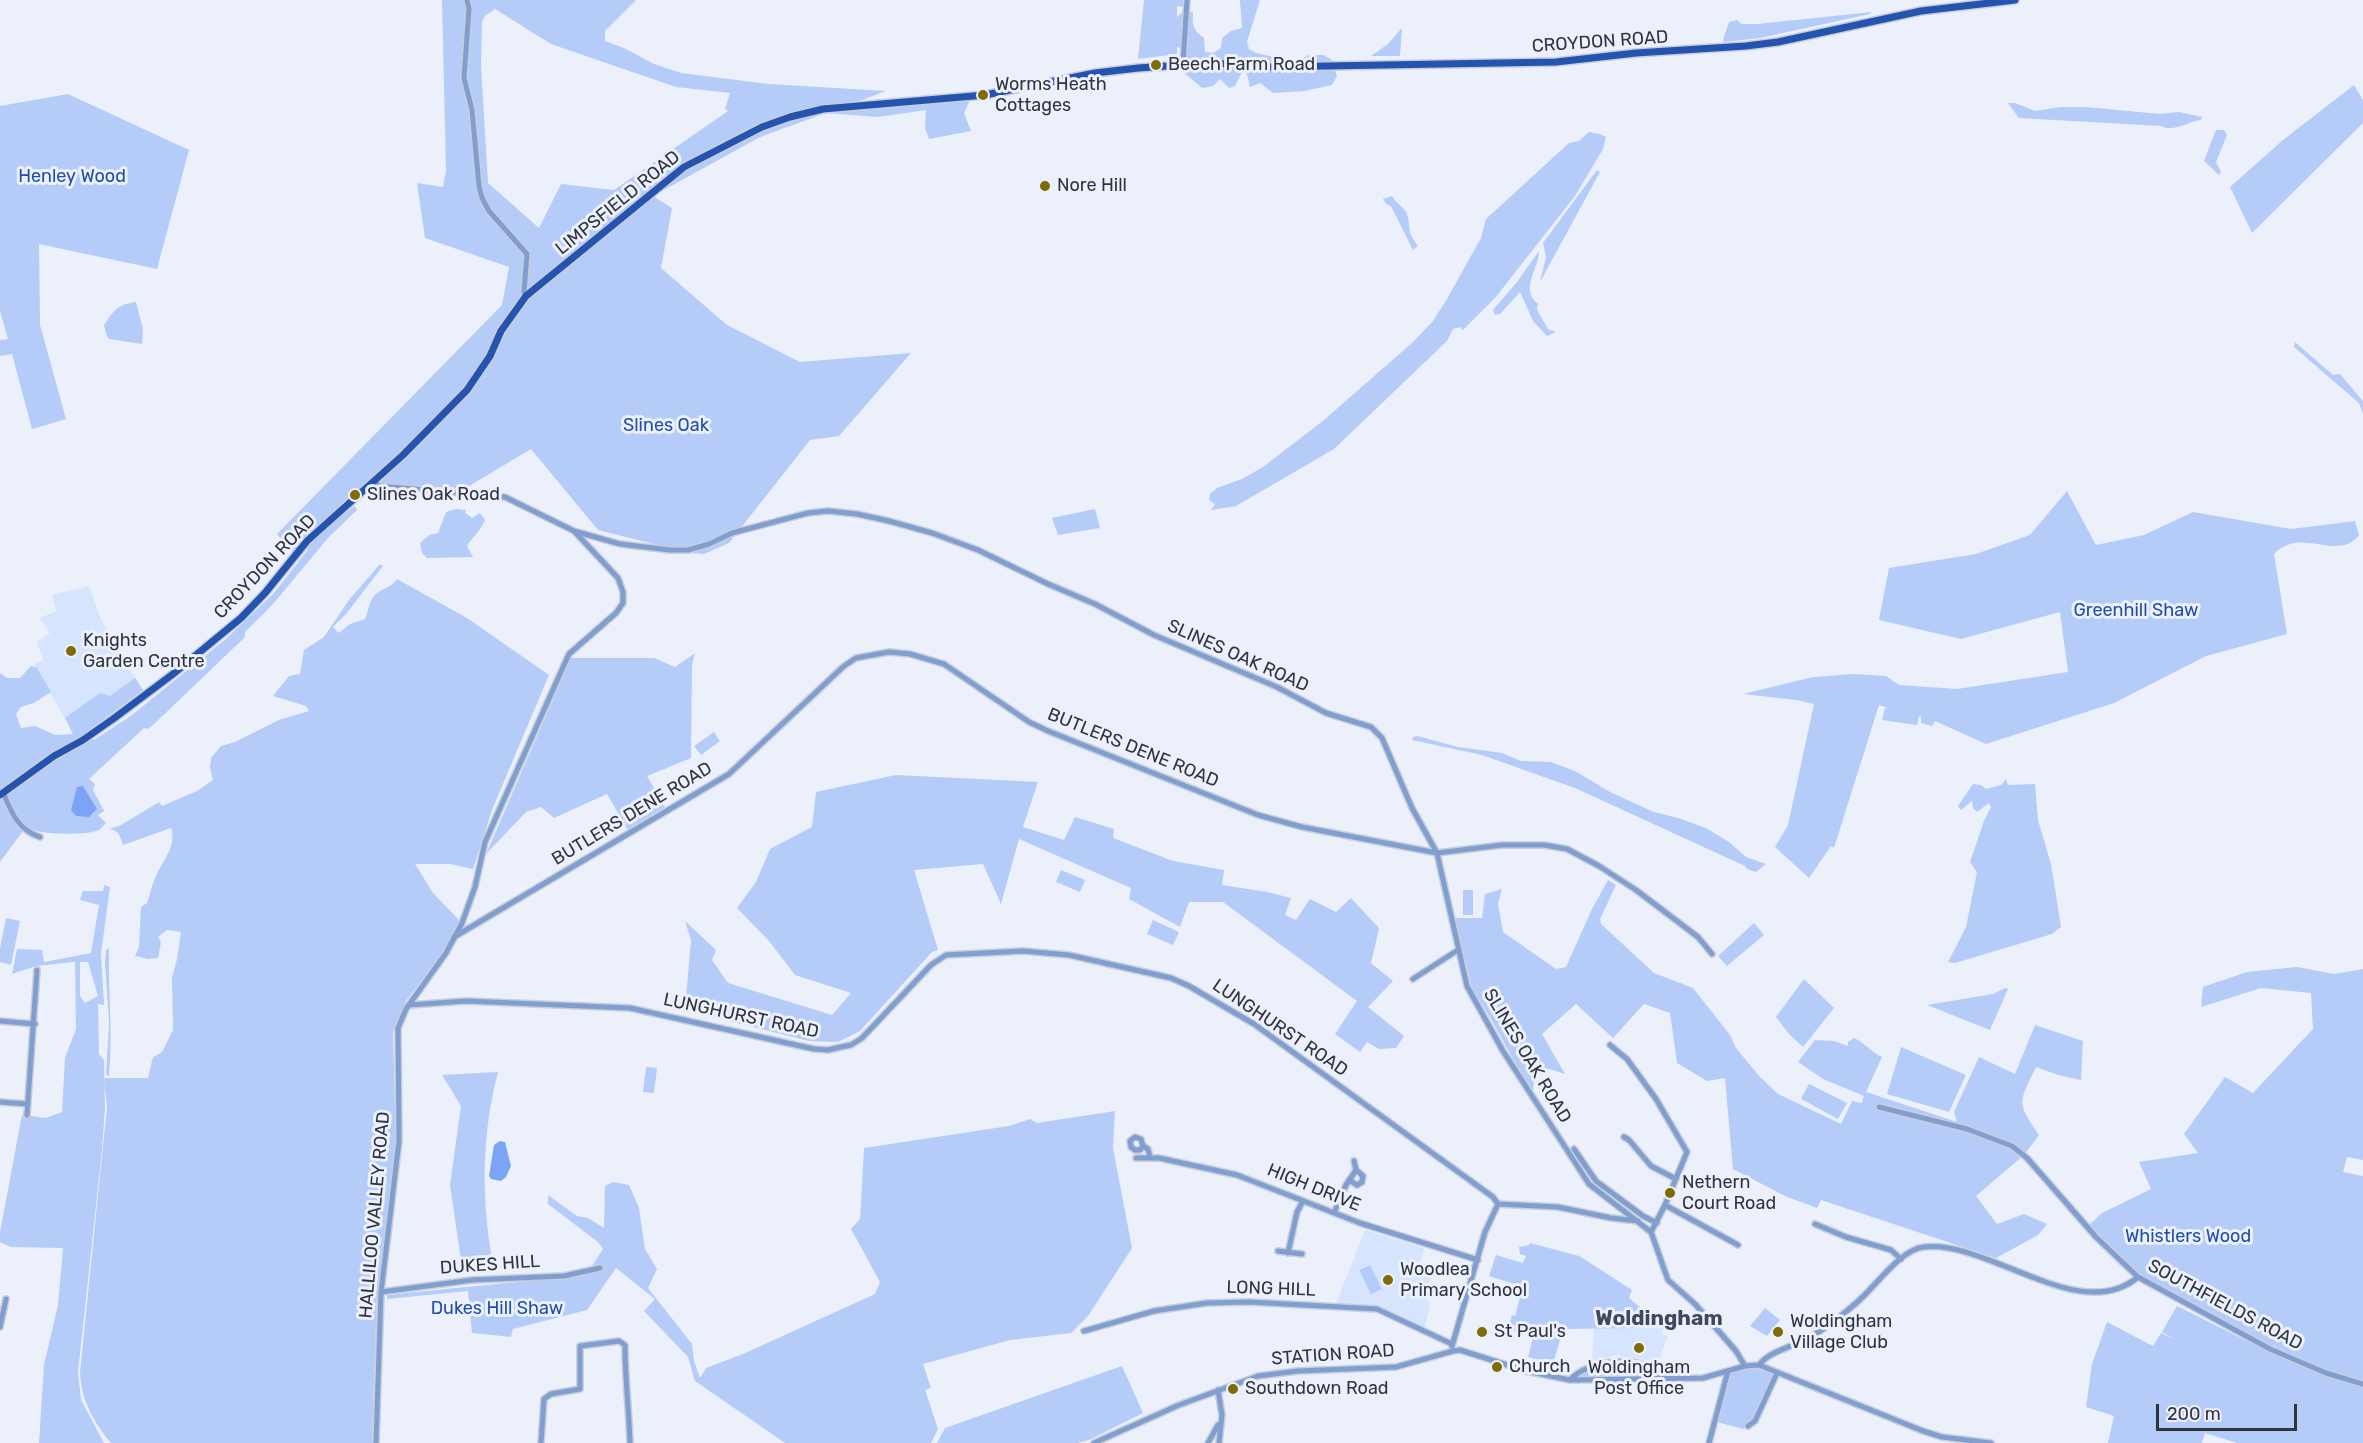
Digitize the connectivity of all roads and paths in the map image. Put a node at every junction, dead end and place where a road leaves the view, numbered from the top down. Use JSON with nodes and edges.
{"nodes":[{"id":1,"x":467,"y":0,"type":"edge"},
{"id":2,"x":1187,"y":0,"type":"edge"},
{"id":3,"x":2015,"y":0,"type":"edge"},
{"id":4,"x":1183,"y":64,"type":"junction"},
{"id":5,"x":526,"y":296,"type":"junction"},
{"id":6,"x":373,"y":481,"type":"junction"},
{"id":7,"x":585,"y":538,"type":"junction"},
{"id":8,"x":2,"y":794,"type":"edge"},
{"id":9,"x":40,"y":837,"type":"dead end"},
{"id":10,"x":1437,"y":853,"type":"junction"},
{"id":11,"x":454,"y":937,"type":"junction"},
{"id":12,"x":1458,"y":950,"type":"junction"},
{"id":13,"x":1712,"y":954,"type":"dead end"},
{"id":14,"x":38,"y":970,"type":"dead end"},
{"id":15,"x":1413,"y":980,"type":"dead end"},
{"id":16,"x":409,"y":1005,"type":"junction"},
{"id":17,"x":0,"y":1021,"type":"edge"},
{"id":18,"x":35,"y":1024,"type":"junction"},
{"id":19,"x":1610,"y":1045,"type":"dead end"},
{"id":20,"x":0,"y":1102,"type":"edge"},
{"id":21,"x":27,"y":1104,"type":"junction"},
{"id":22,"x":1879,"y":1107,"type":"dead end"},
{"id":23,"x":27,"y":1115,"type":"dead end"},
{"id":24,"x":1624,"y":1137,"type":"dead end"},
{"id":25,"x":1143,"y":1146,"type":"dead end"},
{"id":26,"x":1574,"y":1149,"type":"dead end"},
{"id":27,"x":1150,"y":1157,"type":"junction"},
{"id":28,"x":1136,"y":1158,"type":"dead end"},
{"id":29,"x":1354,"y":1161,"type":"dead end"},
{"id":30,"x":1356,"y":1170,"type":"junction"},
{"id":31,"x":1677,"y":1179,"type":"junction"},
{"id":32,"x":1349,"y":1180,"type":"junction"},
{"id":33,"x":1304,"y":1201,"type":"junction"},
{"id":34,"x":1498,"y":1204,"type":"junction"},
{"id":35,"x":1665,"y":1205,"type":"junction"},
{"id":36,"x":1334,"y":1213,"type":"junction"},
{"id":37,"x":1639,"y":1221,"type":"junction"},
{"id":38,"x":1657,"y":1223,"type":"junction"},
{"id":39,"x":1815,"y":1224,"type":"dead end"},
{"id":40,"x":1651,"y":1232,"type":"junction"},
{"id":41,"x":1738,"y":1245,"type":"dead end"},
{"id":42,"x":1278,"y":1251,"type":"dead end"},
{"id":43,"x":1288,"y":1253,"type":"junction"},
{"id":44,"x":1302,"y":1254,"type":"dead end"},
{"id":45,"x":1901,"y":1258,"type":"junction"},
{"id":46,"x":1478,"y":1260,"type":"junction"},
{"id":47,"x":600,"y":1268,"type":"dead end"},
{"id":48,"x":2138,"y":1277,"type":"junction"},
{"id":49,"x":381,"y":1292,"type":"junction"},
{"id":50,"x":6,"y":1299,"type":"dead end"},
{"id":51,"x":0,"y":1327,"type":"edge"},
{"id":52,"x":1084,"y":1331,"type":"dead end"},
{"id":53,"x":1453,"y":1347,"type":"junction"},
{"id":54,"x":1758,"y":1365,"type":"junction"},
{"id":55,"x":1745,"y":1366,"type":"junction"},
{"id":56,"x":1728,"y":1371,"type":"junction"},
{"id":57,"x":1777,"y":1373,"type":"junction"},
{"id":58,"x":1658,"y":1378,"type":"junction"},
{"id":59,"x":1570,"y":1380,"type":"junction"},
{"id":60,"x":2363,"y":1384,"type":"edge"},
{"id":61,"x":1218,"y":1390,"type":"junction"},
{"id":62,"x":1222,"y":1415,"type":"junction"},
{"id":63,"x":1749,"y":1426,"type":"dead end"},
{"id":64,"x":376,"y":1443,"type":"edge"},
{"id":65,"x":541,"y":1443,"type":"edge"},
{"id":66,"x":630,"y":1443,"type":"edge"},
{"id":67,"x":1094,"y":1443,"type":"edge"},
{"id":68,"x":1208,"y":1443,"type":"edge"},
{"id":69,"x":1220,"y":1443,"type":"edge"},
{"id":70,"x":1709,"y":1443,"type":"edge"},
{"id":71,"x":1990,"y":1443,"type":"edge"}],
"edges":[{"from":1,"to":5,"type":"street"},
{"from":2,"to":4,"type":"street"},
{"from":3,"to":4,"type":"main road","name":"CROYDON ROAD"},
{"from":4,"to":5,"type":"main road","name":"LIMPSFIELD ROAD"},
{"from":5,"to":6,"type":"main road","name":"LIMPSFIELD ROAD"},
{"from":6,"to":7,"type":"street","name":"SLINES OAK ROAD"},
{"from":6,"to":8,"type":"main road","name":"CROYDON ROAD"},
{"from":7,"to":10,"type":"street","name":"SLINES OAK ROAD"},
{"from":7,"to":11,"type":"street","name":"HALLILOO VALLEY ROAD"},
{"from":8,"to":9,"type":"street"},
{"from":10,"to":11,"type":"street","name":"BUTLERS DENE ROAD"},
{"from":10,"to":12,"type":"street","name":"SLINES OAK ROAD"},
{"from":10,"to":13,"type":"street"},
{"from":11,"to":16,"type":"street","name":"HALLILOO VALLEY ROAD"},
{"from":12,"to":15,"type":"street"},
{"from":12,"to":37,"type":"street","name":"SLINES OAK ROAD"},
{"from":14,"to":18,"type":"street"},
{"from":16,"to":34,"type":"street","name":"LUNGHURST ROAD"},
{"from":16,"to":49,"type":"street","name":"HALLILOO VALLEY ROAD"},
{"from":17,"to":18,"type":"street"},
{"from":18,"to":21,"type":"street"},
{"from":19,"to":31,"type":"street"},
{"from":20,"to":21,"type":"street"},
{"from":21,"to":23,"type":"street"},
{"from":22,"to":48,"type":"street","name":"SOUTHFIELDS ROAD"},
{"from":24,"to":31,"type":"street"},
{"from":25,"to":27,"type":"street"},
{"from":26,"to":38,"type":"street"},
{"from":27,"to":28,"type":"street","name":"HIGH DRIVE"},
{"from":27,"to":33,"type":"street","name":"HIGH DRIVE"},
{"from":29,"to":30,"type":"street"},
{"from":30,"to":32,"type":"street"},
{"from":30,"to":32,"type":"street"},
{"from":31,"to":35,"type":"street"},
{"from":32,"to":36,"type":"street"},
{"from":33,"to":36,"type":"street","name":"HIGH DRIVE"},
{"from":33,"to":43,"type":"street"},
{"from":34,"to":37,"type":"street"},
{"from":34,"to":46,"type":"street"},
{"from":35,"to":38,"type":"street"},
{"from":35,"to":41,"type":"street"},
{"from":36,"to":46,"type":"street","name":"HIGH DRIVE"},
{"from":37,"to":40,"type":"street","name":"SLINES OAK ROAD"},
{"from":38,"to":40,"type":"street"},
{"from":39,"to":45,"type":"street"},
{"from":40,"to":55,"type":"street","name":"SLINES OAK ROAD"},
{"from":42,"to":43,"type":"street"},
{"from":43,"to":44,"type":"street"},
{"from":45,"to":48,"type":"street"},
{"from":45,"to":54,"type":"street"},
{"from":46,"to":53,"type":"street"},
{"from":47,"to":49,"type":"street","name":"DUKES HILL"},
{"from":48,"to":60,"type":"street","name":"SOUTHFIELDS ROAD"},
{"from":49,"to":64,"type":"street","name":"HALLILOO VALLEY ROAD"},
{"from":50,"to":51,"type":"street"},
{"from":52,"to":53,"type":"street","name":"LONG HILL"},
{"from":53,"to":59,"type":"street"},
{"from":53,"to":61,"type":"street","name":"STATION ROAD"},
{"from":54,"to":55,"type":"street"},
{"from":54,"to":57,"type":"street"},
{"from":55,"to":56,"type":"street"},
{"from":56,"to":58,"type":"street"},
{"from":56,"to":70,"type":"street"},
{"from":57,"to":63,"type":"street"},
{"from":57,"to":71,"type":"street"},
{"from":58,"to":59,"type":"street"},
{"from":58,"to":59,"type":"street"},
{"from":61,"to":62,"type":"street"},
{"from":61,"to":67,"type":"street","name":"STATION ROAD"},
{"from":62,"to":68,"type":"street"},
{"from":62,"to":69,"type":"street"},
{"from":65,"to":66,"type":"street"}]}
